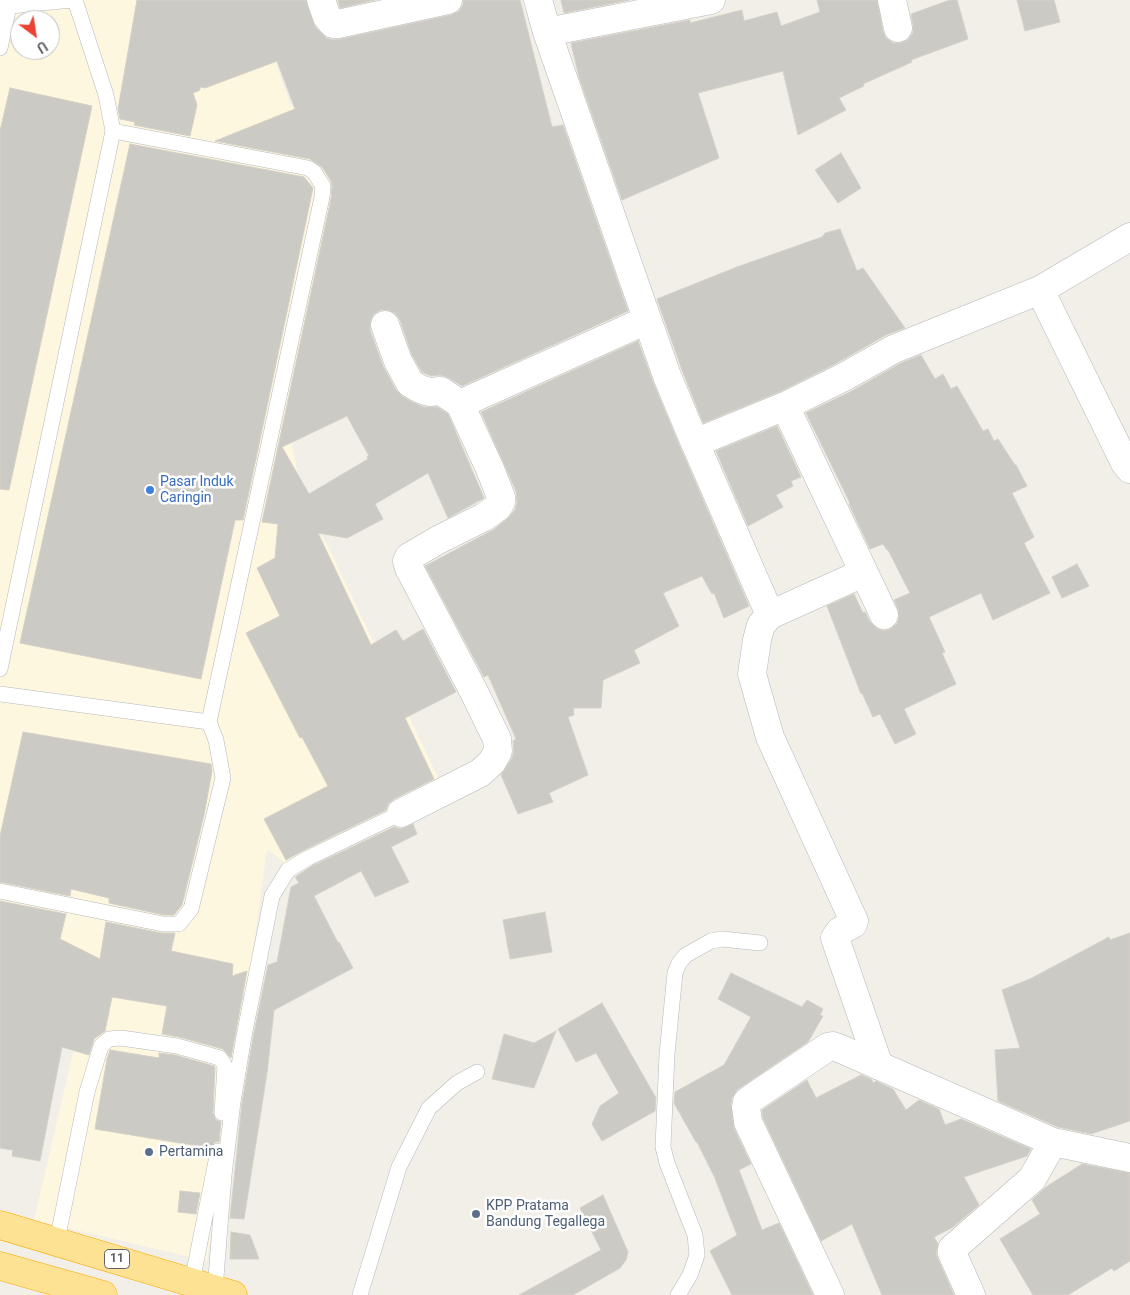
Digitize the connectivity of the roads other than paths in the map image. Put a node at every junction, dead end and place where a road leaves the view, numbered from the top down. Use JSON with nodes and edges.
{"nodes":[{"id":1,"x":74,"y":0,"type":"edge"},
{"id":2,"x":321,"y":0,"type":"edge"},
{"id":3,"x":448,"y":0,"type":"edge"},
{"id":4,"x":538,"y":0,"type":"edge"},
{"id":5,"x":711,"y":0,"type":"edge"},
{"id":6,"x":892,"y":0,"type":"edge"},
{"id":7,"x":5,"y":6,"type":"edge"},
{"id":8,"x":898,"y":28,"type":"dead end"},
{"id":9,"x":547,"y":32,"type":"junction"},
{"id":10,"x":0,"y":48,"type":"edge"},
{"id":11,"x":113,"y":132,"type":"junction"},
{"id":12,"x":1130,"y":237,"type":"edge"},
{"id":13,"x":1040,"y":290,"type":"junction"},
{"id":14,"x":647,"y":320,"type":"junction"},
{"id":15,"x":385,"y":325,"type":"dead end"},
{"id":16,"x":460,"y":404,"type":"junction"},
{"id":17,"x":786,"y":406,"type":"junction"},
{"id":18,"x":695,"y":443,"type":"junction"},
{"id":19,"x":1130,"y":469,"type":"edge"},
{"id":20,"x":863,"y":573,"type":"junction"},
{"id":21,"x":770,"y":615,"type":"junction"},
{"id":22,"x":884,"y":615,"type":"dead end"},
{"id":23,"x":1,"y":662,"type":"edge"},
{"id":24,"x":0,"y":694,"type":"edge"},
{"id":25,"x":209,"y":722,"type":"junction"},
{"id":26,"x":401,"y":813,"type":"joint"},
{"id":27,"x":0,"y":892,"type":"edge"},
{"id":28,"x":760,"y":943,"type":"dead end"},
{"id":29,"x":880,"y":1066,"type":"junction"},
{"id":30,"x":477,"y":1072,"type":"dead end"},
{"id":31,"x":1053,"y":1142,"type":"junction"},
{"id":32,"x":1130,"y":1158,"type":"edge"},
{"id":33,"x":0,"y":1225,"type":"edge"},
{"id":34,"x":57,"y":1241,"type":"junction"},
{"id":35,"x":0,"y":1266,"type":"edge"},
{"id":36,"x":214,"y":1289,"type":"edge"},
{"id":37,"x":103,"y":1295,"type":"edge"},
{"id":38,"x":360,"y":1295,"type":"edge"},
{"id":39,"x":678,"y":1295,"type":"edge"},
{"id":40,"x":830,"y":1295,"type":"edge"},
{"id":41,"x":972,"y":1295,"type":"edge"}],
"edges":[{"from":1,"to":7,"type":"lane"},
{"from":1,"to":11,"type":"lane"},
{"from":2,"to":3,"type":"street"},
{"from":4,"to":9,"type":"street"},
{"from":5,"to":9,"type":"street"},
{"from":6,"to":8,"type":"street"},
{"from":7,"to":10,"type":"lane"},
{"from":9,"to":14,"type":"street"},
{"from":11,"to":23,"type":"lane"},
{"from":11,"to":25,"type":"lane"},
{"from":12,"to":13,"type":"street"},
{"from":13,"to":17,"type":"street"},
{"from":13,"to":19,"type":"street"},
{"from":14,"to":16,"type":"street"},
{"from":14,"to":18,"type":"street"},
{"from":15,"to":16,"type":"street"},
{"from":16,"to":26,"type":"street"},
{"from":17,"to":18,"type":"street"},
{"from":17,"to":20,"type":"street"},
{"from":18,"to":21,"type":"street"},
{"from":20,"to":21,"type":"street"},
{"from":20,"to":22,"type":"street"},
{"from":21,"to":29,"type":"street"},
{"from":24,"to":25,"type":"lane"},
{"from":25,"to":27,"type":"lane"},
{"from":26,"to":36,"type":"lane"},
{"from":28,"to":39,"type":"lane"},
{"from":29,"to":31,"type":"street"},
{"from":29,"to":40,"type":"street"},
{"from":30,"to":38,"type":"lane"},
{"from":31,"to":32,"type":"street"},
{"from":31,"to":41,"type":"street"},
{"from":33,"to":34,"type":"highway","number":"11"},
{"from":34,"to":36,"type":"highway","number":"11"},
{"from":34,"to":36,"type":"lane"},
{"from":35,"to":37,"type":"highway"}]}
